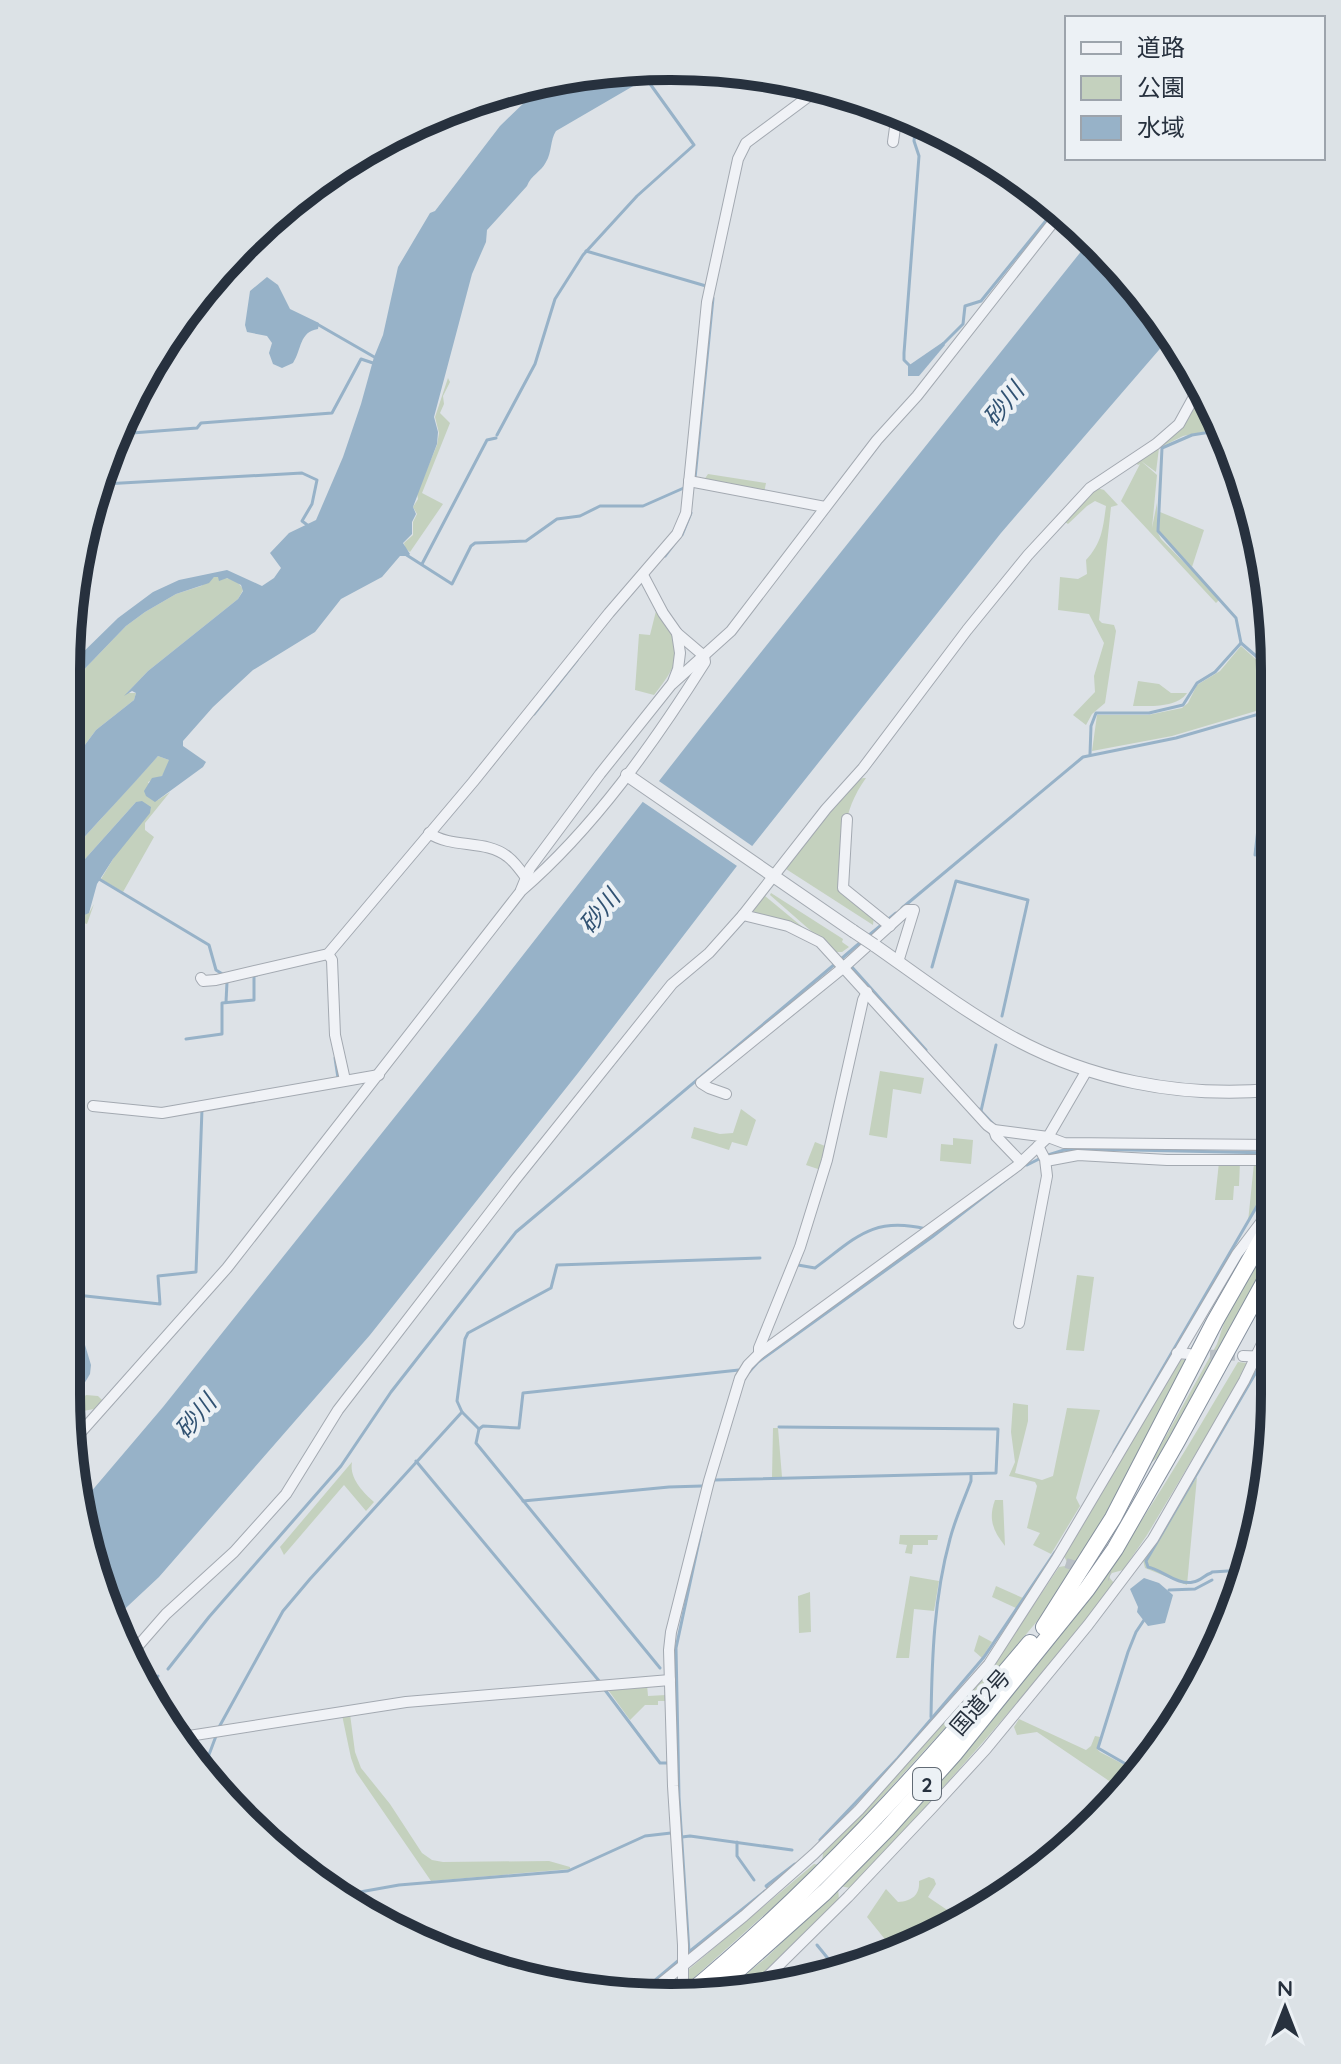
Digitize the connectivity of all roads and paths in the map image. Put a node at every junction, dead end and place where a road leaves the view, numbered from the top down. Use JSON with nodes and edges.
{"nodes":[{"id":1,"x":809,"y":96,"type":"edge"},
{"id":2,"x":895,"y":125,"type":"edge"},
{"id":3,"x":893,"y":142,"type":"dead end"},
{"id":4,"x":1054,"y":222,"type":"edge"},
{"id":5,"x":1194,"y":397,"type":"edge"},
{"id":6,"x":693,"y":481,"type":"junction"},
{"id":7,"x":825,"y":507,"type":"junction"},
{"id":8,"x":643,"y":575,"type":"junction"},
{"id":9,"x":677,"y":633,"type":"junction"},
{"id":10,"x":704,"y":656,"type":"junction"},
{"id":11,"x":671,"y":685,"type":"junction"},
{"id":12,"x":627,"y":775,"type":"junction"},
{"id":13,"x":847,"y":819,"type":"dead end"},
{"id":14,"x":432,"y":834,"type":"junction"},
{"id":15,"x":772,"y":875,"type":"junction"},
{"id":16,"x":528,"y":880,"type":"junction"},
{"id":17,"x":743,"y":915,"type":"junction"},
{"id":18,"x":887,"y":923,"type":"junction"},
{"id":19,"x":328,"y":954,"type":"junction"},
{"id":20,"x":844,"y":962,"type":"junction"},
{"id":21,"x":898,"y":962,"type":"junction"},
{"id":22,"x":201,"y":978,"type":"dead end"},
{"id":23,"x":867,"y":992,"type":"junction"},
{"id":24,"x":1087,"y":1070,"type":"junction"},
{"id":25,"x":379,"y":1075,"type":"junction"},
{"id":26,"x":345,"y":1080,"type":"junction"},
{"id":27,"x":1261,"y":1090,"type":"edge"},
{"id":28,"x":726,"y":1094,"type":"dead end"},
{"id":29,"x":93,"y":1106,"type":"dead end"},
{"id":30,"x":996,"y":1131,"type":"junction"},
{"id":31,"x":1048,"y":1137,"type":"junction"},
{"id":32,"x":1261,"y":1145,"type":"edge"},
{"id":33,"x":1043,"y":1155,"type":"junction"},
{"id":34,"x":1261,"y":1160,"type":"edge"},
{"id":35,"x":1021,"y":1162,"type":"junction"},
{"id":36,"x":1261,"y":1222,"type":"edge"},
{"id":37,"x":1261,"y":1240,"type":"edge"},
{"id":38,"x":1261,"y":1300,"type":"edge"},
{"id":39,"x":1261,"y":1301,"type":"edge"},
{"id":40,"x":1019,"y":1323,"type":"dead end"},
{"id":41,"x":1261,"y":1347,"type":"edge"},
{"id":42,"x":1177,"y":1353,"type":"junction"},
{"id":43,"x":759,"y":1354,"type":"junction"},
{"id":44,"x":1189,"y":1354,"type":"tunnel mouth"},
{"id":45,"x":1243,"y":1356,"type":"tunnel mouth"},
{"id":46,"x":1257,"y":1356,"type":"junction"},
{"id":47,"x":1261,"y":1356,"type":"edge"},
{"id":48,"x":1196,"y":1407,"type":"junction"},
{"id":49,"x":81,"y":1429,"type":"edge"},
{"id":50,"x":1115,"y":1549,"type":"junction"},
{"id":51,"x":1110,"y":1576,"type":"tunnel mouth"},
{"id":52,"x":1122,"y":1579,"type":"junction"},
{"id":53,"x":1044,"y":1627,"type":"junction"},
{"id":54,"x":137,"y":1647,"type":"edge"},
{"id":55,"x":670,"y":1680,"type":"junction"},
{"id":56,"x":190,"y":1736,"type":"edge"},
{"id":57,"x":840,"y":1887,"type":"dead end"},
{"id":58,"x":848,"y":1897,"type":"junction"},
{"id":59,"x":683,"y":1965,"type":"junction"},
{"id":60,"x":768,"y":1976,"type":"edge"},
{"id":61,"x":725,"y":1981,"type":"edge"},
{"id":62,"x":701,"y":1983,"type":"edge"},
{"id":63,"x":660,"y":1984,"type":"edge"},
{"id":64,"x":686,"y":1984,"type":"edge"}],
"edges":[{"from":1,"to":6,"type":"street"},
{"from":2,"to":3,"type":"street"},
{"from":4,"to":7,"type":"street"},
{"from":5,"to":15,"type":"street"},
{"from":6,"to":7,"type":"street"},
{"from":6,"to":8,"type":"street"},
{"from":7,"to":10,"type":"street"},
{"from":8,"to":9,"type":"street"},
{"from":8,"to":14,"type":"street"},
{"from":9,"to":10,"type":"street"},
{"from":9,"to":11,"type":"street"},
{"from":10,"to":11,"type":"street"},
{"from":10,"to":12,"type":"street"},
{"from":11,"to":16,"type":"street"},
{"from":12,"to":15,"type":"street"},
{"from":12,"to":16,"type":"street"},
{"from":13,"to":18,"type":"street"},
{"from":14,"to":16,"type":"street"},
{"from":14,"to":19,"type":"street"},
{"from":15,"to":17,"type":"street"},
{"from":15,"to":21,"type":"street","bridge":true},
{"from":16,"to":25,"type":"street"},
{"from":17,"to":20,"type":"street"},
{"from":17,"to":54,"type":"street"},
{"from":18,"to":20,"type":"street"},
{"from":18,"to":21,"type":"street"},
{"from":19,"to":22,"type":"street"},
{"from":19,"to":26,"type":"street"},
{"from":20,"to":23,"type":"street"},
{"from":20,"to":28,"type":"street"},
{"from":21,"to":24,"type":"street"},
{"from":23,"to":30,"type":"street"},
{"from":23,"to":43,"type":"street"},
{"from":24,"to":27,"type":"street"},
{"from":24,"to":31,"type":"street"},
{"from":25,"to":26,"type":"street"},
{"from":25,"to":49,"type":"street"},
{"from":26,"to":29,"type":"street"},
{"from":30,"to":31,"type":"street"},
{"from":30,"to":35,"type":"street"},
{"from":31,"to":32,"type":"street"},
{"from":31,"to":33,"type":"street"},
{"from":33,"to":34,"type":"street"},
{"from":33,"to":35,"type":"street"},
{"from":33,"to":40,"type":"street"},
{"from":35,"to":43,"type":"street"},
{"from":36,"to":42,"type":"street"},
{"from":37,"to":53,"type":"highway"},
{"from":38,"to":48,"type":"highway","name":"国道2号","number":"2"},
{"from":39,"to":50,"type":"highway"},
{"from":41,"to":46,"type":"street"},
{"from":42,"to":44,"type":"street"},
{"from":42,"to":59,"type":"street"},
{"from":43,"to":55,"type":"street"},
{"from":45,"to":46,"type":"street"},
{"from":46,"to":47,"type":"street"},
{"from":46,"to":52,"type":"street"},
{"from":48,"to":50,"type":"highway","name":"国道2号","number":"2"},
{"from":48,"to":53,"type":"highway","name":"国道2号","number":"2"},
{"from":50,"to":61,"type":"highway","name":"国道2号","number":"2"},
{"from":51,"to":52,"type":"street"},
{"from":52,"to":58,"type":"street"},
{"from":53,"to":62,"type":"highway","name":"国道2号","number":"2"},
{"from":55,"to":56,"type":"street"},
{"from":55,"to":59,"type":"street"},
{"from":57,"to":58,"type":"street"},
{"from":58,"to":60,"type":"street"},
{"from":59,"to":63,"type":"street"},
{"from":59,"to":64,"type":"street"}]}
